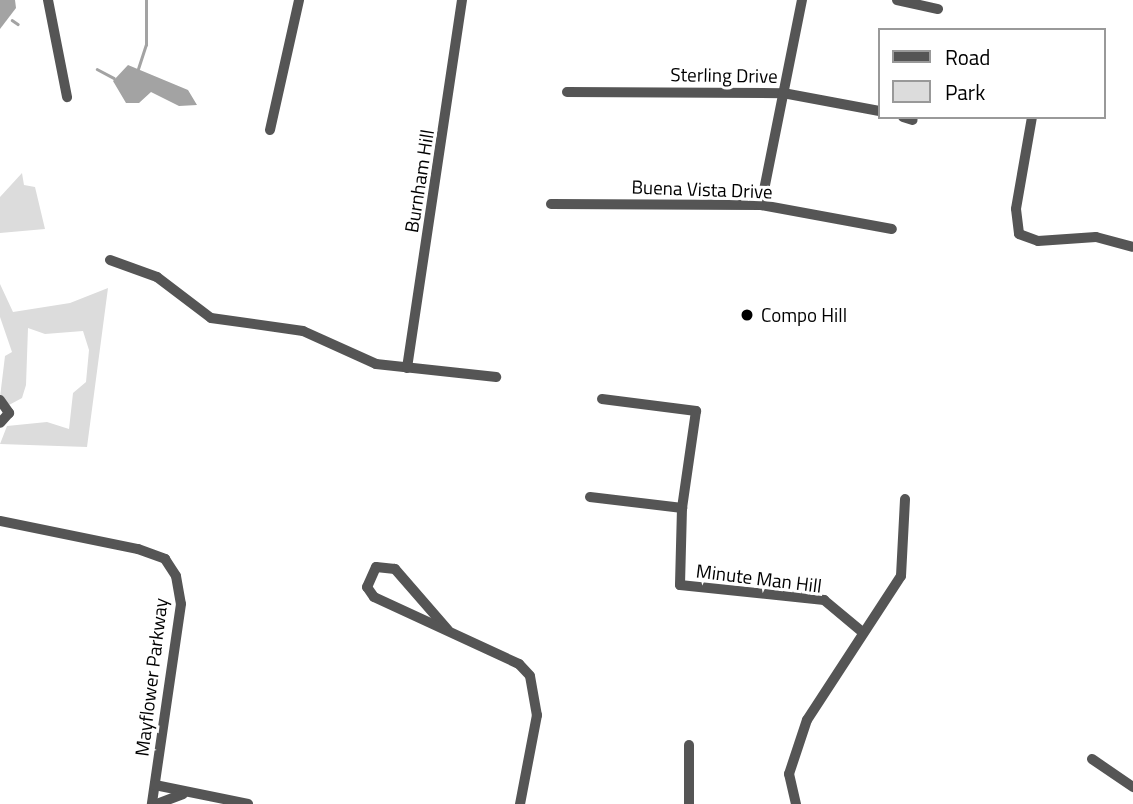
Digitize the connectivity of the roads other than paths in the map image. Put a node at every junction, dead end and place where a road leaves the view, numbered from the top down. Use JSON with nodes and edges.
{"nodes":[{"id":1,"x":48,"y":0,"type":"edge"},
{"id":2,"x":299,"y":0,"type":"edge"},
{"id":3,"x":462,"y":0,"type":"edge"},
{"id":4,"x":802,"y":0,"type":"edge"},
{"id":5,"x":897,"y":0,"type":"edge"},
{"id":6,"x":938,"y":9,"type":"dead end"},
{"id":7,"x":567,"y":92,"type":"dead end"},
{"id":8,"x":783,"y":93,"type":"junction"},
{"id":9,"x":66,"y":97,"type":"dead end"},
{"id":10,"x":878,"y":111,"type":"edge"},
{"id":11,"x":1032,"y":119,"type":"edge"},
{"id":12,"x":270,"y":131,"type":"dead end"},
{"id":13,"x":551,"y":204,"type":"dead end"},
{"id":14,"x":761,"y":205,"type":"junction"},
{"id":15,"x":892,"y":229,"type":"dead end"},
{"id":16,"x":1133,"y":247,"type":"edge"},
{"id":17,"x":110,"y":261,"type":"dead end"},
{"id":18,"x":407,"y":368,"type":"junction"},
{"id":19,"x":496,"y":377,"type":"dead end"},
{"id":20,"x":602,"y":399,"type":"dead end"},
{"id":21,"x":0,"y":400,"type":"edge"},
{"id":22,"x":0,"y":423,"type":"edge"},
{"id":23,"x":590,"y":497,"type":"dead end"},
{"id":24,"x":905,"y":499,"type":"dead end"},
{"id":25,"x":682,"y":509,"type":"junction"},
{"id":26,"x":0,"y":521,"type":"edge"},
{"id":27,"x":448,"y":630,"type":"junction"},
{"id":28,"x":860,"y":630,"type":"junction"},
{"id":29,"x":689,"y":745,"type":"dead end"},
{"id":30,"x":1092,"y":759,"type":"dead end"},
{"id":31,"x":155,"y":785,"type":"junction"},
{"id":32,"x":1133,"y":787,"type":"edge"},
{"id":33,"x":183,"y":794,"type":"junction"},
{"id":34,"x":154,"y":804,"type":"edge"},
{"id":35,"x":248,"y":804,"type":"edge"},
{"id":36,"x":520,"y":804,"type":"edge"},
{"id":37,"x":689,"y":804,"type":"edge"},
{"id":38,"x":796,"y":804,"type":"edge"}],
"edges":[{"from":1,"to":9,"type":"street"},
{"from":2,"to":12,"type":"street"},
{"from":3,"to":18,"type":"street","name":"Burnham Hill"},
{"from":4,"to":8,"type":"street"},
{"from":5,"to":6,"type":"street"},
{"from":7,"to":8,"type":"street","name":"Sterling Drive"},
{"from":8,"to":10,"type":"street","name":"Sterling Drive"},
{"from":8,"to":14,"type":"street"},
{"from":11,"to":16,"type":"street"},
{"from":13,"to":14,"type":"street","name":"Buena Vista Drive"},
{"from":14,"to":15,"type":"street","name":"Buena Vista Drive"},
{"from":17,"to":18,"type":"street"},
{"from":18,"to":19,"type":"street"},
{"from":20,"to":25,"type":"street","name":"Minute Man Hill"},
{"from":21,"to":22,"type":"street"},
{"from":23,"to":25,"type":"street"},
{"from":24,"to":28,"type":"street"},
{"from":25,"to":28,"type":"street","name":"Minute Man Hill"},
{"from":26,"to":31,"type":"street","name":"Mayflower Parkway"},
{"from":27,"to":27,"type":"street"},
{"from":27,"to":36,"type":"street"},
{"from":28,"to":38,"type":"street"},
{"from":29,"to":37,"type":"street"},
{"from":30,"to":32,"type":"street"},
{"from":31,"to":33,"type":"street"},
{"from":31,"to":34,"type":"street","name":"Mayflower Parkway"},
{"from":33,"to":34,"type":"street"},
{"from":33,"to":35,"type":"street"}]}
